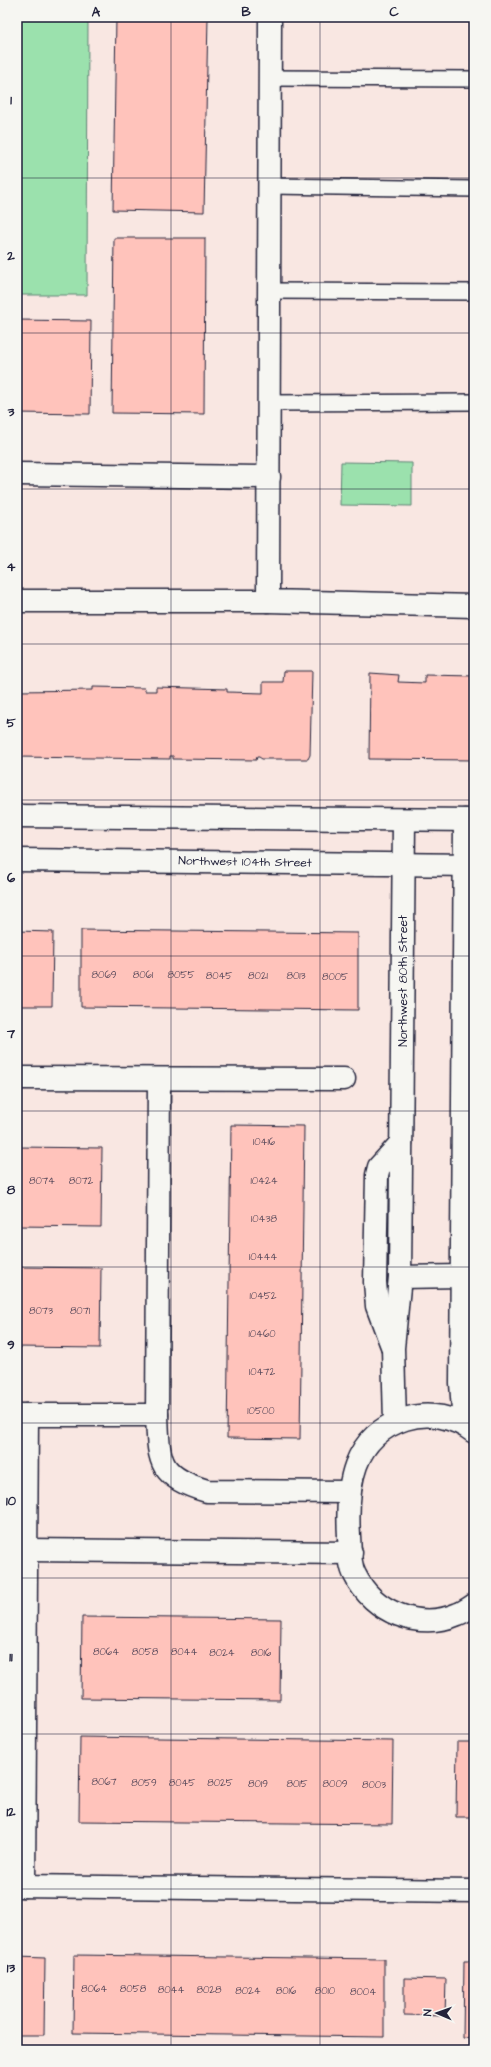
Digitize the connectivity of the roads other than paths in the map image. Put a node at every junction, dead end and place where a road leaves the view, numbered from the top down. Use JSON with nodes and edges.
{"nodes":[{"id":1,"x":270,"y":17,"type":"edge"},
{"id":2,"x":270,"y":78,"type":"junction"},
{"id":3,"x":474,"y":79,"type":"edge"},
{"id":4,"x":270,"y":186,"type":"junction"},
{"id":5,"x":474,"y":189,"type":"edge"},
{"id":6,"x":269,"y":291,"type":"junction"},
{"id":7,"x":474,"y":292,"type":"edge"},
{"id":8,"x":474,"y":402,"type":"edge"},
{"id":9,"x":269,"y":403,"type":"junction"},
{"id":10,"x":17,"y":474,"type":"edge"},
{"id":11,"x":269,"y":477,"type":"junction"},
{"id":12,"x":17,"y":601,"type":"edge"},
{"id":13,"x":268,"y":601,"type":"junction"},
{"id":14,"x":474,"y":606,"type":"edge"},
{"id":15,"x":17,"y":816,"type":"edge"},
{"id":16,"x":404,"y":820,"type":"junction"},
{"id":17,"x":470,"y":820,"type":"edge"},
{"id":18,"x":17,"y":860,"type":"edge"},
{"id":19,"x":404,"y":864,"type":"junction"},
{"id":20,"x":470,"y":865,"type":"edge"},
{"id":21,"x":17,"y":1078,"type":"edge"},
{"id":22,"x":159,"y":1079,"type":"junction"},
{"id":23,"x":344,"y":1080,"type":"dead end"},
{"id":24,"x":401,"y":1142,"type":"junction"},
{"id":25,"x":462,"y":1276,"type":"junction"},
{"id":26,"x":400,"y":1277,"type":"junction"},
{"id":27,"x":393,"y":1348,"type":"junction"},
{"id":28,"x":22,"y":1415,"type":"edge"},
{"id":29,"x":157,"y":1415,"type":"junction"},
{"id":30,"x":395,"y":1422,"type":"junction"},
{"id":31,"x":469,"y":1428,"type":"edge"},
{"id":32,"x":349,"y":1492,"type":"junction"},
{"id":33,"x":26,"y":1550,"type":"junction"},
{"id":34,"x":351,"y":1553,"type":"junction"},
{"id":35,"x":474,"y":1605,"type":"edge"},
{"id":36,"x":20,"y":1886,"type":"edge"},
{"id":37,"x":474,"y":1891,"type":"edge"}],
"edges":[{"from":1,"to":2,"type":"street"},
{"from":2,"to":3,"type":"lane"},
{"from":2,"to":4,"type":"street"},
{"from":4,"to":5,"type":"lane"},
{"from":4,"to":6,"type":"street"},
{"from":6,"to":7,"type":"lane"},
{"from":6,"to":9,"type":"street"},
{"from":8,"to":9,"type":"lane"},
{"from":9,"to":11,"type":"street"},
{"from":10,"to":11,"type":"street"},
{"from":11,"to":13,"type":"street"},
{"from":12,"to":13,"type":"street"},
{"from":13,"to":14,"type":"street"},
{"from":15,"to":16,"type":"street"},
{"from":16,"to":17,"type":"street"},
{"from":16,"to":19,"type":"street","name":"Northwest 80th Street"},
{"from":17,"to":20,"type":"street"},
{"from":18,"to":19,"type":"street","name":"Northwest 104th Street"},
{"from":19,"to":20,"type":"street","name":"Northwest 104th Street"},
{"from":19,"to":24,"type":"street","name":"Northwest 80th Street"},
{"from":20,"to":25,"type":"street"},
{"from":21,"to":22,"type":"street"},
{"from":22,"to":23,"type":"street"},
{"from":22,"to":29,"type":"street"},
{"from":24,"to":26,"type":"street","name":"Northwest 80th Street"},
{"from":24,"to":27,"type":"street","name":"Northwest 80th Street"},
{"from":25,"to":26,"type":"street"},
{"from":25,"to":31,"type":"street"},
{"from":26,"to":27,"type":"street","name":"Northwest 80th Street"},
{"from":27,"to":30,"type":"street","name":"Northwest 80th Street"},
{"from":28,"to":29,"type":"street"},
{"from":28,"to":33,"type":"street"},
{"from":29,"to":32,"type":"street"},
{"from":30,"to":31,"type":"street"},
{"from":30,"to":32,"type":"street"},
{"from":32,"to":34,"type":"street"},
{"from":33,"to":34,"type":"street"},
{"from":33,"to":36,"type":"street"},
{"from":34,"to":35,"type":"street"},
{"from":36,"to":37,"type":"street"}]}
